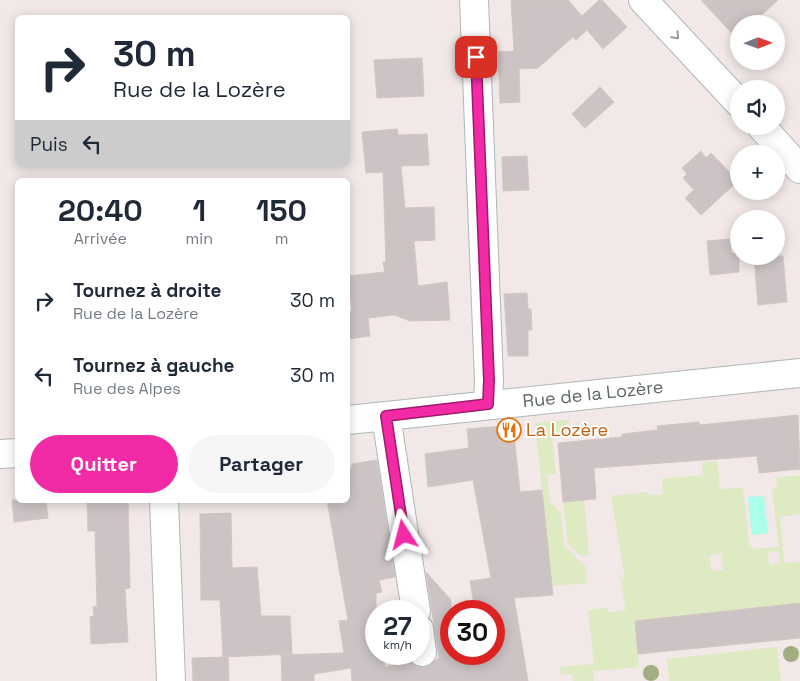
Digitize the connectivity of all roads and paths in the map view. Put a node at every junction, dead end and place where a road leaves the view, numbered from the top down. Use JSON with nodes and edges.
{"nodes":[{"id":1,"x":474,"y":0,"type":"edge"},
{"id":2,"x":643,"y":0,"type":"edge"},
{"id":3,"x":730,"y":93,"type":"edge"},
{"id":4,"x":769,"y":135,"type":"edge"},
{"id":5,"x":800,"y":168,"type":"edge"},
{"id":6,"x":800,"y":373,"type":"edge"},
{"id":7,"x":488,"y":404,"type":"junction"},
{"id":8,"x":386,"y":416,"type":"junction"},
{"id":9,"x":350,"y":420,"type":"edge"},
{"id":10,"x":15,"y":453,"type":"edge"},
{"id":11,"x":0,"y":454,"type":"edge"},
{"id":12,"x":164,"y":503,"type":"edge"},
{"id":13,"x":414,"y":600,"type":"edge"},
{"id":14,"x":171,"y":681,"type":"edge"}],
"edges":[{"from":1,"to":7,"type":"street"},
{"from":2,"to":3,"type":"street","one_way":true},
{"from":4,"to":5,"type":"street"},
{"from":6,"to":7,"type":"street","name":"Rue de la Lozère"},
{"from":7,"to":8,"type":"street","name":"Rue de la Lozère"},
{"from":8,"to":9,"type":"street","name":"Rue de la Lozère"},
{"from":8,"to":13,"type":"street"},
{"from":10,"to":11,"type":"street"},
{"from":12,"to":14,"type":"street"}]}
